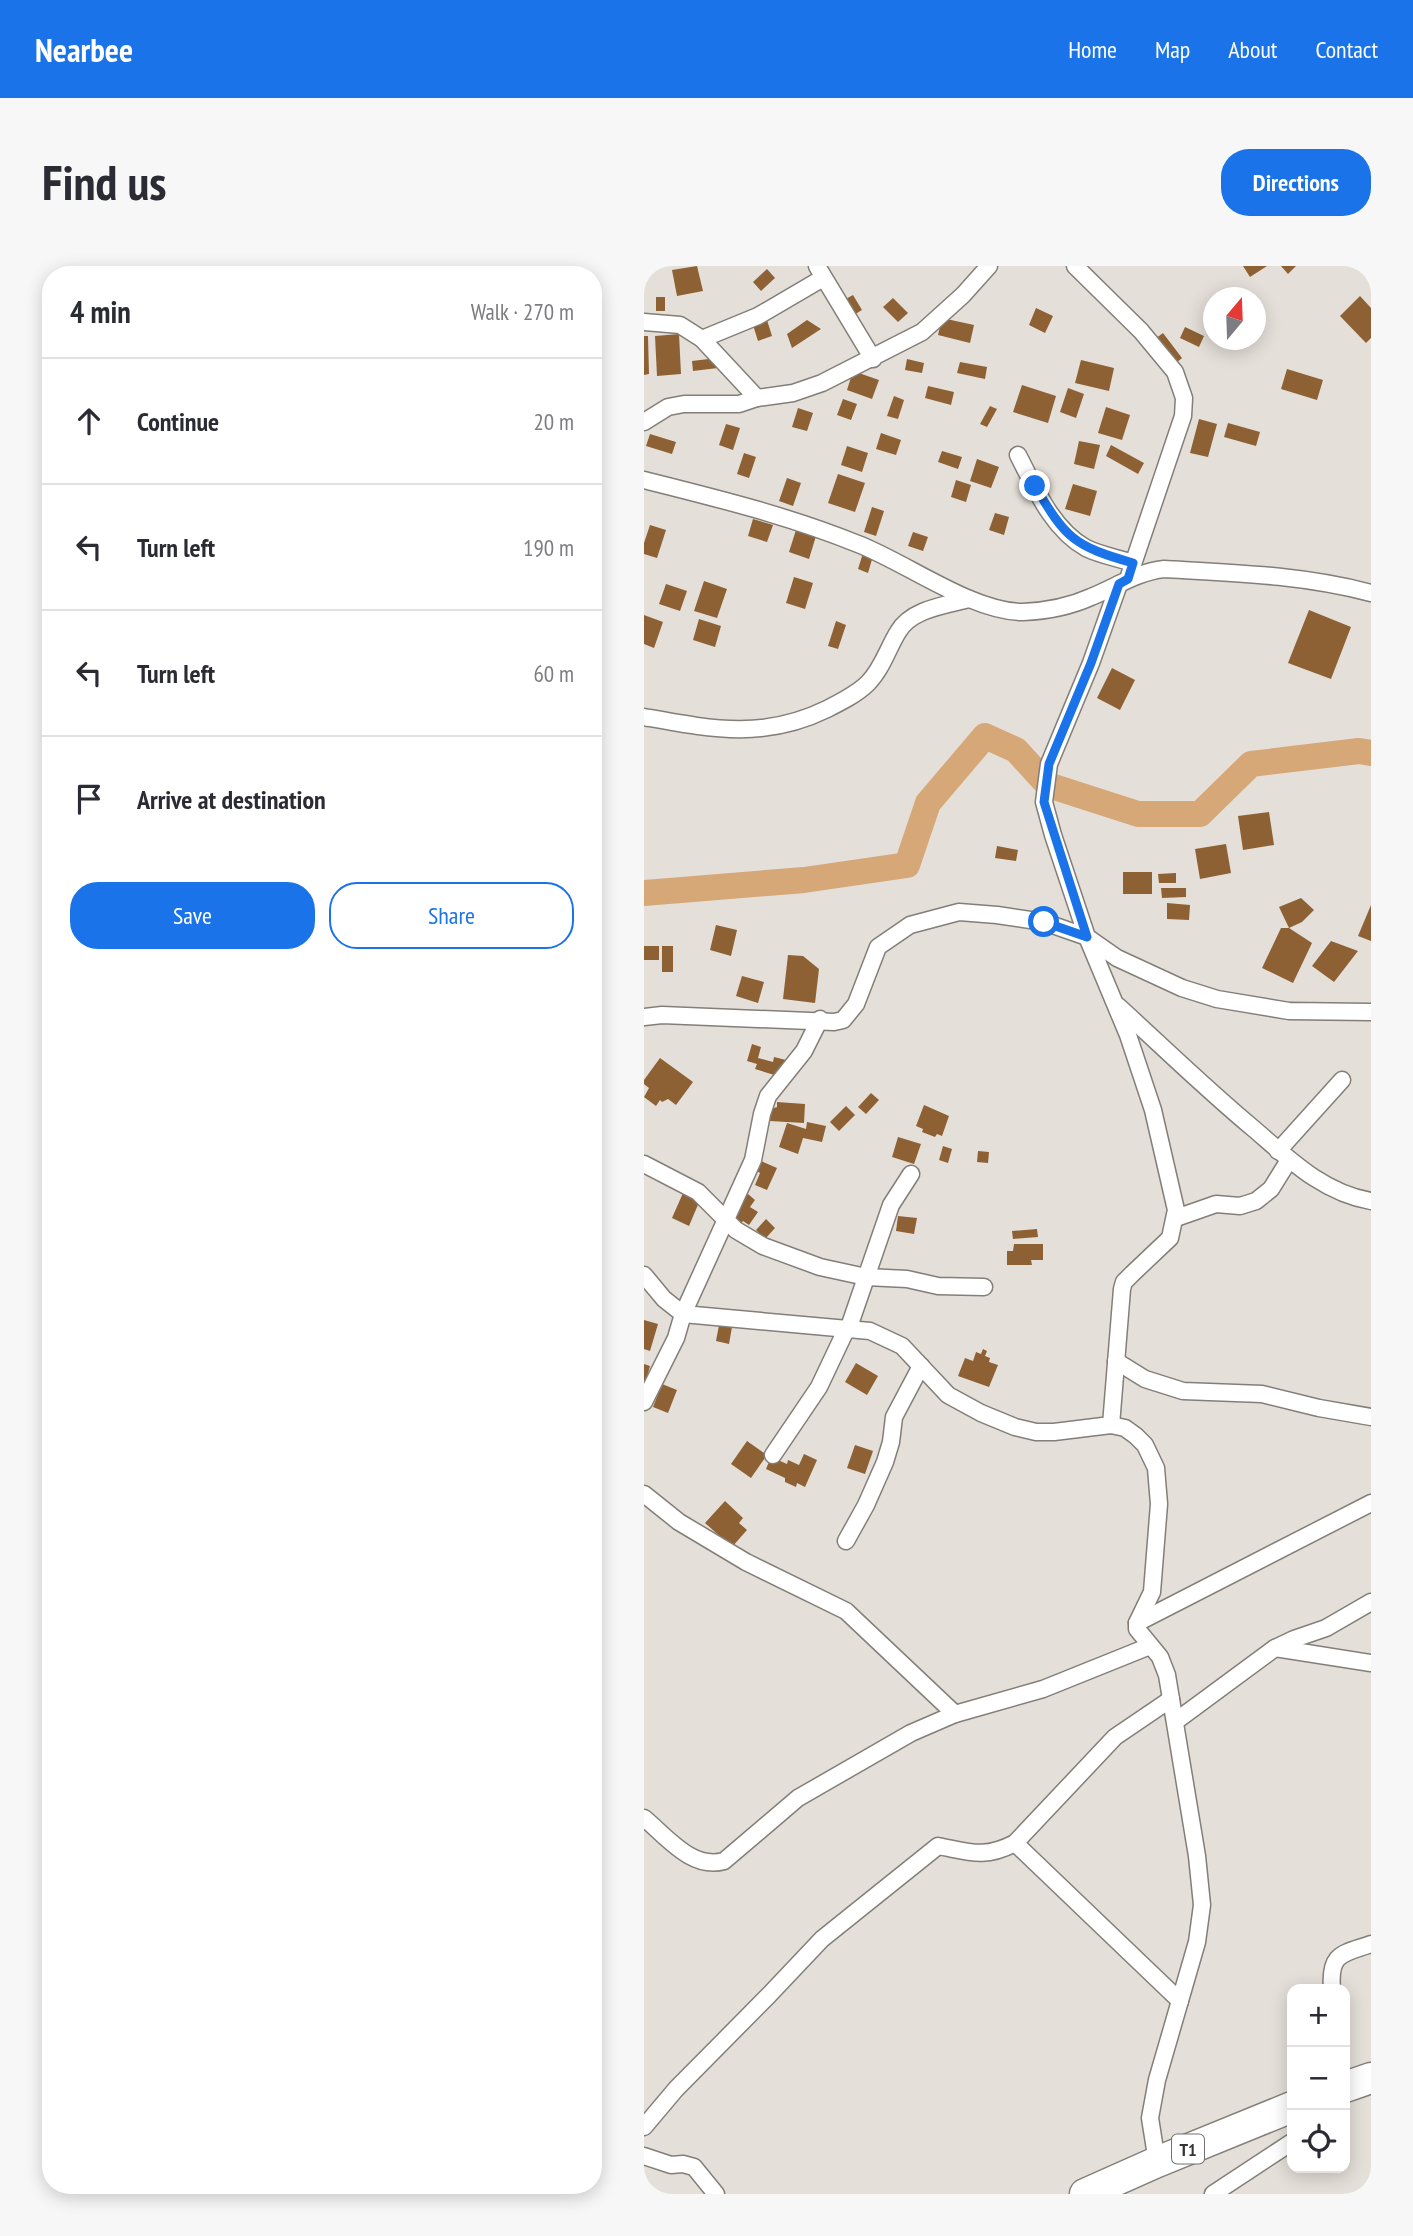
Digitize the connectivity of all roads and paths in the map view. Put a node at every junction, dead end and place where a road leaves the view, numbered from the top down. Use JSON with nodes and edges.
{"nodes":[{"id":1,"x":989,"y":266,"type":"edge"},
{"id":2,"x":1075,"y":266,"type":"edge"},
{"id":3,"x":820,"y":272,"type":"edge"},
{"id":4,"x":644,"y":322,"type":"edge"},
{"id":5,"x":702,"y":339,"type":"junction"},
{"id":6,"x":873,"y":359,"type":"junction"},
{"id":7,"x":757,"y":398,"type":"junction"},
{"id":8,"x":644,"y":422,"type":"edge"},
{"id":9,"x":1018,"y":455,"type":"dead end"},
{"id":10,"x":644,"y":480,"type":"edge"},
{"id":11,"x":1133,"y":563,"type":"junction"},
{"id":12,"x":1124,"y":582,"type":"junction"},
{"id":13,"x":1371,"y":593,"type":"edge"},
{"id":14,"x":969,"y":599,"type":"junction"},
{"id":15,"x":644,"y":717,"type":"edge"},
{"id":16,"x":1087,"y":937,"type":"junction"},
{"id":17,"x":1115,"y":1004,"type":"junction"},
{"id":18,"x":1371,"y":1012,"type":"edge"},
{"id":19,"x":644,"y":1017,"type":"edge"},
{"id":20,"x":820,"y":1019,"type":"junction"},
{"id":21,"x":1342,"y":1080,"type":"dead end"},
{"id":22,"x":1284,"y":1155,"type":"junction"},
{"id":23,"x":644,"y":1164,"type":"edge"},
{"id":24,"x":911,"y":1174,"type":"dead end"},
{"id":25,"x":1371,"y":1201,"type":"edge"},
{"id":26,"x":1176,"y":1218,"type":"junction"},
{"id":27,"x":725,"y":1219,"type":"junction"},
{"id":28,"x":644,"y":1275,"type":"edge"},
{"id":29,"x":866,"y":1277,"type":"junction"},
{"id":30,"x":984,"y":1287,"type":"dead end"},
{"id":31,"x":683,"y":1314,"type":"junction"},
{"id":32,"x":847,"y":1330,"type":"junction"},
{"id":33,"x":1116,"y":1361,"type":"junction"},
{"id":34,"x":921,"y":1366,"type":"junction"},
{"id":35,"x":644,"y":1402,"type":"edge"},
{"id":36,"x":1371,"y":1417,"type":"edge"},
{"id":37,"x":1111,"y":1425,"type":"junction"},
{"id":38,"x":773,"y":1455,"type":"dead end"},
{"id":39,"x":644,"y":1494,"type":"edge"},
{"id":40,"x":1371,"y":1503,"type":"edge"},
{"id":41,"x":846,"y":1541,"type":"dead end"},
{"id":42,"x":1371,"y":1602,"type":"edge"},
{"id":43,"x":1137,"y":1623,"type":"junction"},
{"id":44,"x":1150,"y":1646,"type":"junction"},
{"id":45,"x":1275,"y":1648,"type":"junction"},
{"id":46,"x":1371,"y":1663,"type":"edge"},
{"id":47,"x":1171,"y":1699,"type":"junction"},
{"id":48,"x":955,"y":1714,"type":"junction"},
{"id":49,"x":1176,"y":1721,"type":"junction"},
{"id":50,"x":644,"y":1818,"type":"edge"},
{"id":51,"x":1015,"y":1843,"type":"junction"},
{"id":52,"x":1371,"y":1944,"type":"edge"},
{"id":53,"x":1332,"y":1984,"type":"edge"},
{"id":54,"x":1180,"y":2001,"type":"junction"},
{"id":55,"x":1362,"y":2081,"type":"edge"},
{"id":56,"x":1350,"y":2095,"type":"edge"},
{"id":57,"x":1287,"y":2109,"type":"edge"},
{"id":58,"x":644,"y":2127,"type":"edge"},
{"id":59,"x":1287,"y":2145,"type":"edge"},
{"id":60,"x":644,"y":2156,"type":"edge"},
{"id":61,"x":1157,"y":2162,"type":"junction"},
{"id":62,"x":716,"y":2194,"type":"edge"},
{"id":63,"x":1085,"y":2194,"type":"edge"},
{"id":64,"x":1213,"y":2194,"type":"edge"}],
"edges":[{"from":1,"to":6,"type":"street"},
{"from":2,"to":11,"type":"street"},
{"from":3,"to":5,"type":"street"},
{"from":3,"to":6,"type":"street"},
{"from":4,"to":5,"type":"street"},
{"from":5,"to":7,"type":"street"},
{"from":6,"to":7,"type":"street"},
{"from":7,"to":8,"type":"street"},
{"from":9,"to":11,"type":"street"},
{"from":10,"to":14,"type":"street"},
{"from":11,"to":12,"type":"street"},
{"from":12,"to":13,"type":"street"},
{"from":12,"to":14,"type":"street"},
{"from":12,"to":16,"type":"street"},
{"from":14,"to":15,"type":"street"},
{"from":16,"to":17,"type":"street"},
{"from":16,"to":18,"type":"street"},
{"from":16,"to":20,"type":"street"},
{"from":17,"to":22,"type":"street"},
{"from":17,"to":26,"type":"street"},
{"from":19,"to":20,"type":"street"},
{"from":20,"to":27,"type":"street"},
{"from":21,"to":22,"type":"street"},
{"from":22,"to":25,"type":"street"},
{"from":22,"to":26,"type":"street"},
{"from":23,"to":27,"type":"street"},
{"from":24,"to":29,"type":"street"},
{"from":26,"to":33,"type":"street"},
{"from":27,"to":29,"type":"street"},
{"from":27,"to":31,"type":"street"},
{"from":28,"to":31,"type":"street"},
{"from":29,"to":30,"type":"street"},
{"from":29,"to":32,"type":"street"},
{"from":31,"to":32,"type":"street"},
{"from":31,"to":35,"type":"street"},
{"from":32,"to":34,"type":"street"},
{"from":32,"to":38,"type":"street"},
{"from":33,"to":36,"type":"street"},
{"from":33,"to":37,"type":"street"},
{"from":34,"to":37,"type":"street"},
{"from":34,"to":41,"type":"street"},
{"from":37,"to":43,"type":"street"},
{"from":39,"to":48,"type":"street"},
{"from":40,"to":43,"type":"street"},
{"from":42,"to":45,"type":"street"},
{"from":43,"to":44,"type":"street"},
{"from":44,"to":47,"type":"street"},
{"from":44,"to":48,"type":"street"},
{"from":45,"to":46,"type":"street"},
{"from":45,"to":49,"type":"street"},
{"from":47,"to":49,"type":"street"},
{"from":47,"to":51,"type":"street"},
{"from":48,"to":50,"type":"street"},
{"from":49,"to":54,"type":"street"},
{"from":51,"to":54,"type":"street"},
{"from":51,"to":58,"type":"street"},
{"from":52,"to":53,"type":"street"},
{"from":54,"to":61,"type":"street"},
{"from":55,"to":56,"type":"street"},
{"from":57,"to":61,"type":"highway","number":"T1"},
{"from":59,"to":64,"type":"street"},
{"from":60,"to":62,"type":"street"},
{"from":61,"to":63,"type":"highway","number":"T1"}]}
